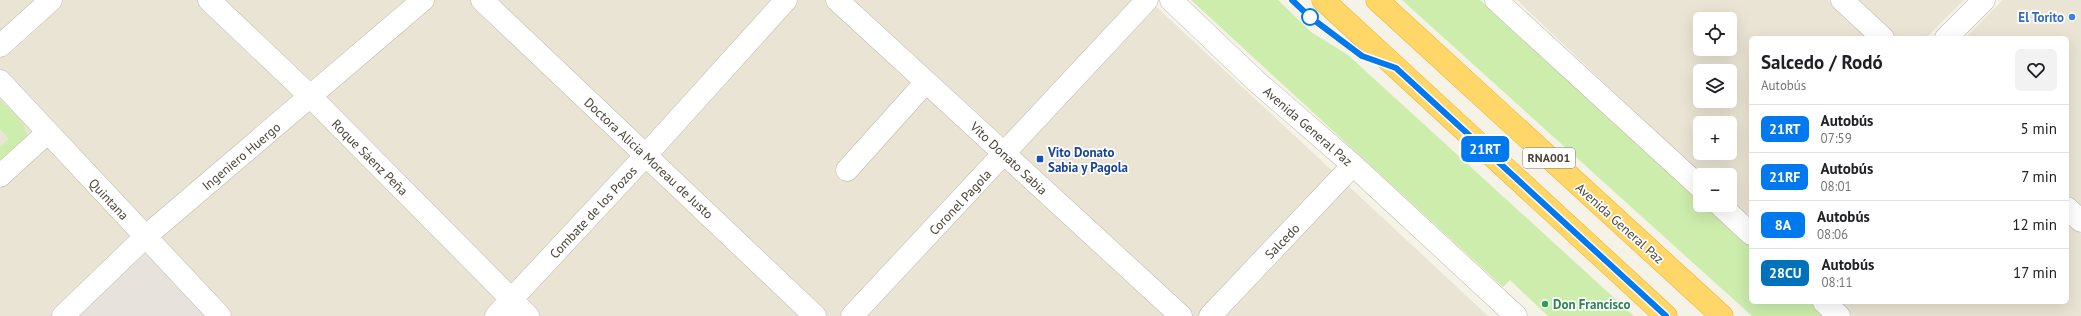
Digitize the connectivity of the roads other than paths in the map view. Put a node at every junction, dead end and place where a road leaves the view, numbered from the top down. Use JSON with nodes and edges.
{"nodes":[{"id":1,"x":51,"y":0,"type":"edge"},
{"id":2,"x":209,"y":0,"type":"edge"},
{"id":3,"x":423,"y":0,"type":"edge"},
{"id":4,"x":482,"y":0,"type":"edge"},
{"id":5,"x":786,"y":0,"type":"edge"},
{"id":6,"x":837,"y":0,"type":"edge"},
{"id":7,"x":1147,"y":0,"type":"edge"},
{"id":8,"x":1171,"y":0,"type":"edge"},
{"id":9,"x":1323,"y":0,"type":"edge"},
{"id":10,"x":1377,"y":0,"type":"edge"},
{"id":11,"x":1496,"y":0,"type":"edge"},
{"id":12,"x":1842,"y":0,"type":"edge"},
{"id":13,"x":1984,"y":0,"type":"edge"},
{"id":14,"x":1881,"y":36,"type":"edge"},
{"id":15,"x":1948,"y":36,"type":"edge"},
{"id":16,"x":0,"y":46,"type":"edge"},
{"id":17,"x":0,"y":81,"type":"edge"},
{"id":18,"x":926,"y":82,"type":"junction"},
{"id":19,"x":310,"y":97,"type":"junction"},
{"id":20,"x":47,"y":134,"type":"junction"},
{"id":21,"x":1005,"y":154,"type":"junction"},
{"id":22,"x":646,"y":155,"type":"junction"},
{"id":23,"x":1353,"y":166,"type":"junction"},
{"id":24,"x":847,"y":170,"type":"dead end"},
{"id":25,"x":0,"y":176,"type":"edge"},
{"id":26,"x":1693,"y":181,"type":"edge"},
{"id":27,"x":2069,"y":210,"type":"edge"},
{"id":28,"x":1727,"y":212,"type":"edge"},
{"id":29,"x":2081,"y":221,"type":"edge"},
{"id":30,"x":1749,"y":232,"type":"edge"},
{"id":31,"x":145,"y":237,"type":"junction"},
{"id":32,"x":511,"y":300,"type":"junction"},
{"id":33,"x":1826,"y":304,"type":"edge"},
{"id":34,"x":63,"y":316,"type":"edge"},
{"id":35,"x":220,"y":316,"type":"edge"},
{"id":36,"x":496,"y":316,"type":"edge"},
{"id":37,"x":528,"y":316,"type":"edge"},
{"id":38,"x":815,"y":316,"type":"edge"},
{"id":39,"x":852,"y":316,"type":"edge"},
{"id":40,"x":1181,"y":316,"type":"edge"},
{"id":41,"x":1210,"y":316,"type":"edge"},
{"id":42,"x":1516,"y":316,"type":"edge"},
{"id":43,"x":1666,"y":316,"type":"edge"},
{"id":44,"x":1722,"y":316,"type":"edge"},
{"id":45,"x":1839,"y":316,"type":"edge"}],
"edges":[{"from":1,"to":16,"type":"street"},
{"from":2,"to":19,"type":"street","name":"Roque Sáenz Peña"},
{"from":3,"to":19,"type":"street","name":"Ingeniero Huergo"},
{"from":4,"to":22,"type":"street","name":"Doctora Alicia Moreau de Justo"},
{"from":5,"to":22,"type":"street","name":"Combate de los Pozos"},
{"from":6,"to":18,"type":"street","name":"Vito Donato Sabia"},
{"from":7,"to":21,"type":"street","name":"Coronel Pagola"},
{"from":8,"to":23,"type":"street","name":"Avenida General Paz"},
{"from":9,"to":43,"type":"highway","number":"RNA001"},
{"from":10,"to":44,"type":"highway","name":"Avenida General Paz","number":"RNA001"},
{"from":11,"to":26,"type":"street"},
{"from":12,"to":14,"type":"street"},
{"from":13,"to":15,"type":"street"},
{"from":17,"to":20,"type":"street","name":"Quintana"},
{"from":18,"to":21,"type":"street","name":"Vito Donato Sabia"},
{"from":18,"to":24,"type":"street"},
{"from":19,"to":31,"type":"street","name":"Ingeniero Huergo"},
{"from":19,"to":32,"type":"street","name":"Roque Sáenz Peña"},
{"from":20,"to":25,"type":"street"},
{"from":20,"to":31,"type":"street","name":"Quintana"},
{"from":21,"to":39,"type":"street","name":"Coronel Pagola"},
{"from":21,"to":40,"type":"street","name":"Vito Donato Sabia"},
{"from":22,"to":32,"type":"street","name":"Combate de los Pozos"},
{"from":22,"to":38,"type":"street","name":"Doctora Alicia Moreau de Justo"},
{"from":23,"to":41,"type":"street","name":"Salcedo"},
{"from":23,"to":42,"type":"street","name":"Avenida General Paz"},
{"from":27,"to":29,"type":"street"},
{"from":28,"to":30,"type":"street"},
{"from":31,"to":34,"type":"street","name":"Ingeniero Huergo"},
{"from":31,"to":35,"type":"street","name":"Quintana"},
{"from":32,"to":36,"type":"street","name":"Combate de los Pozos"},
{"from":32,"to":37,"type":"street","name":"Roque Sáenz Peña"},
{"from":33,"to":45,"type":"street"}]}
